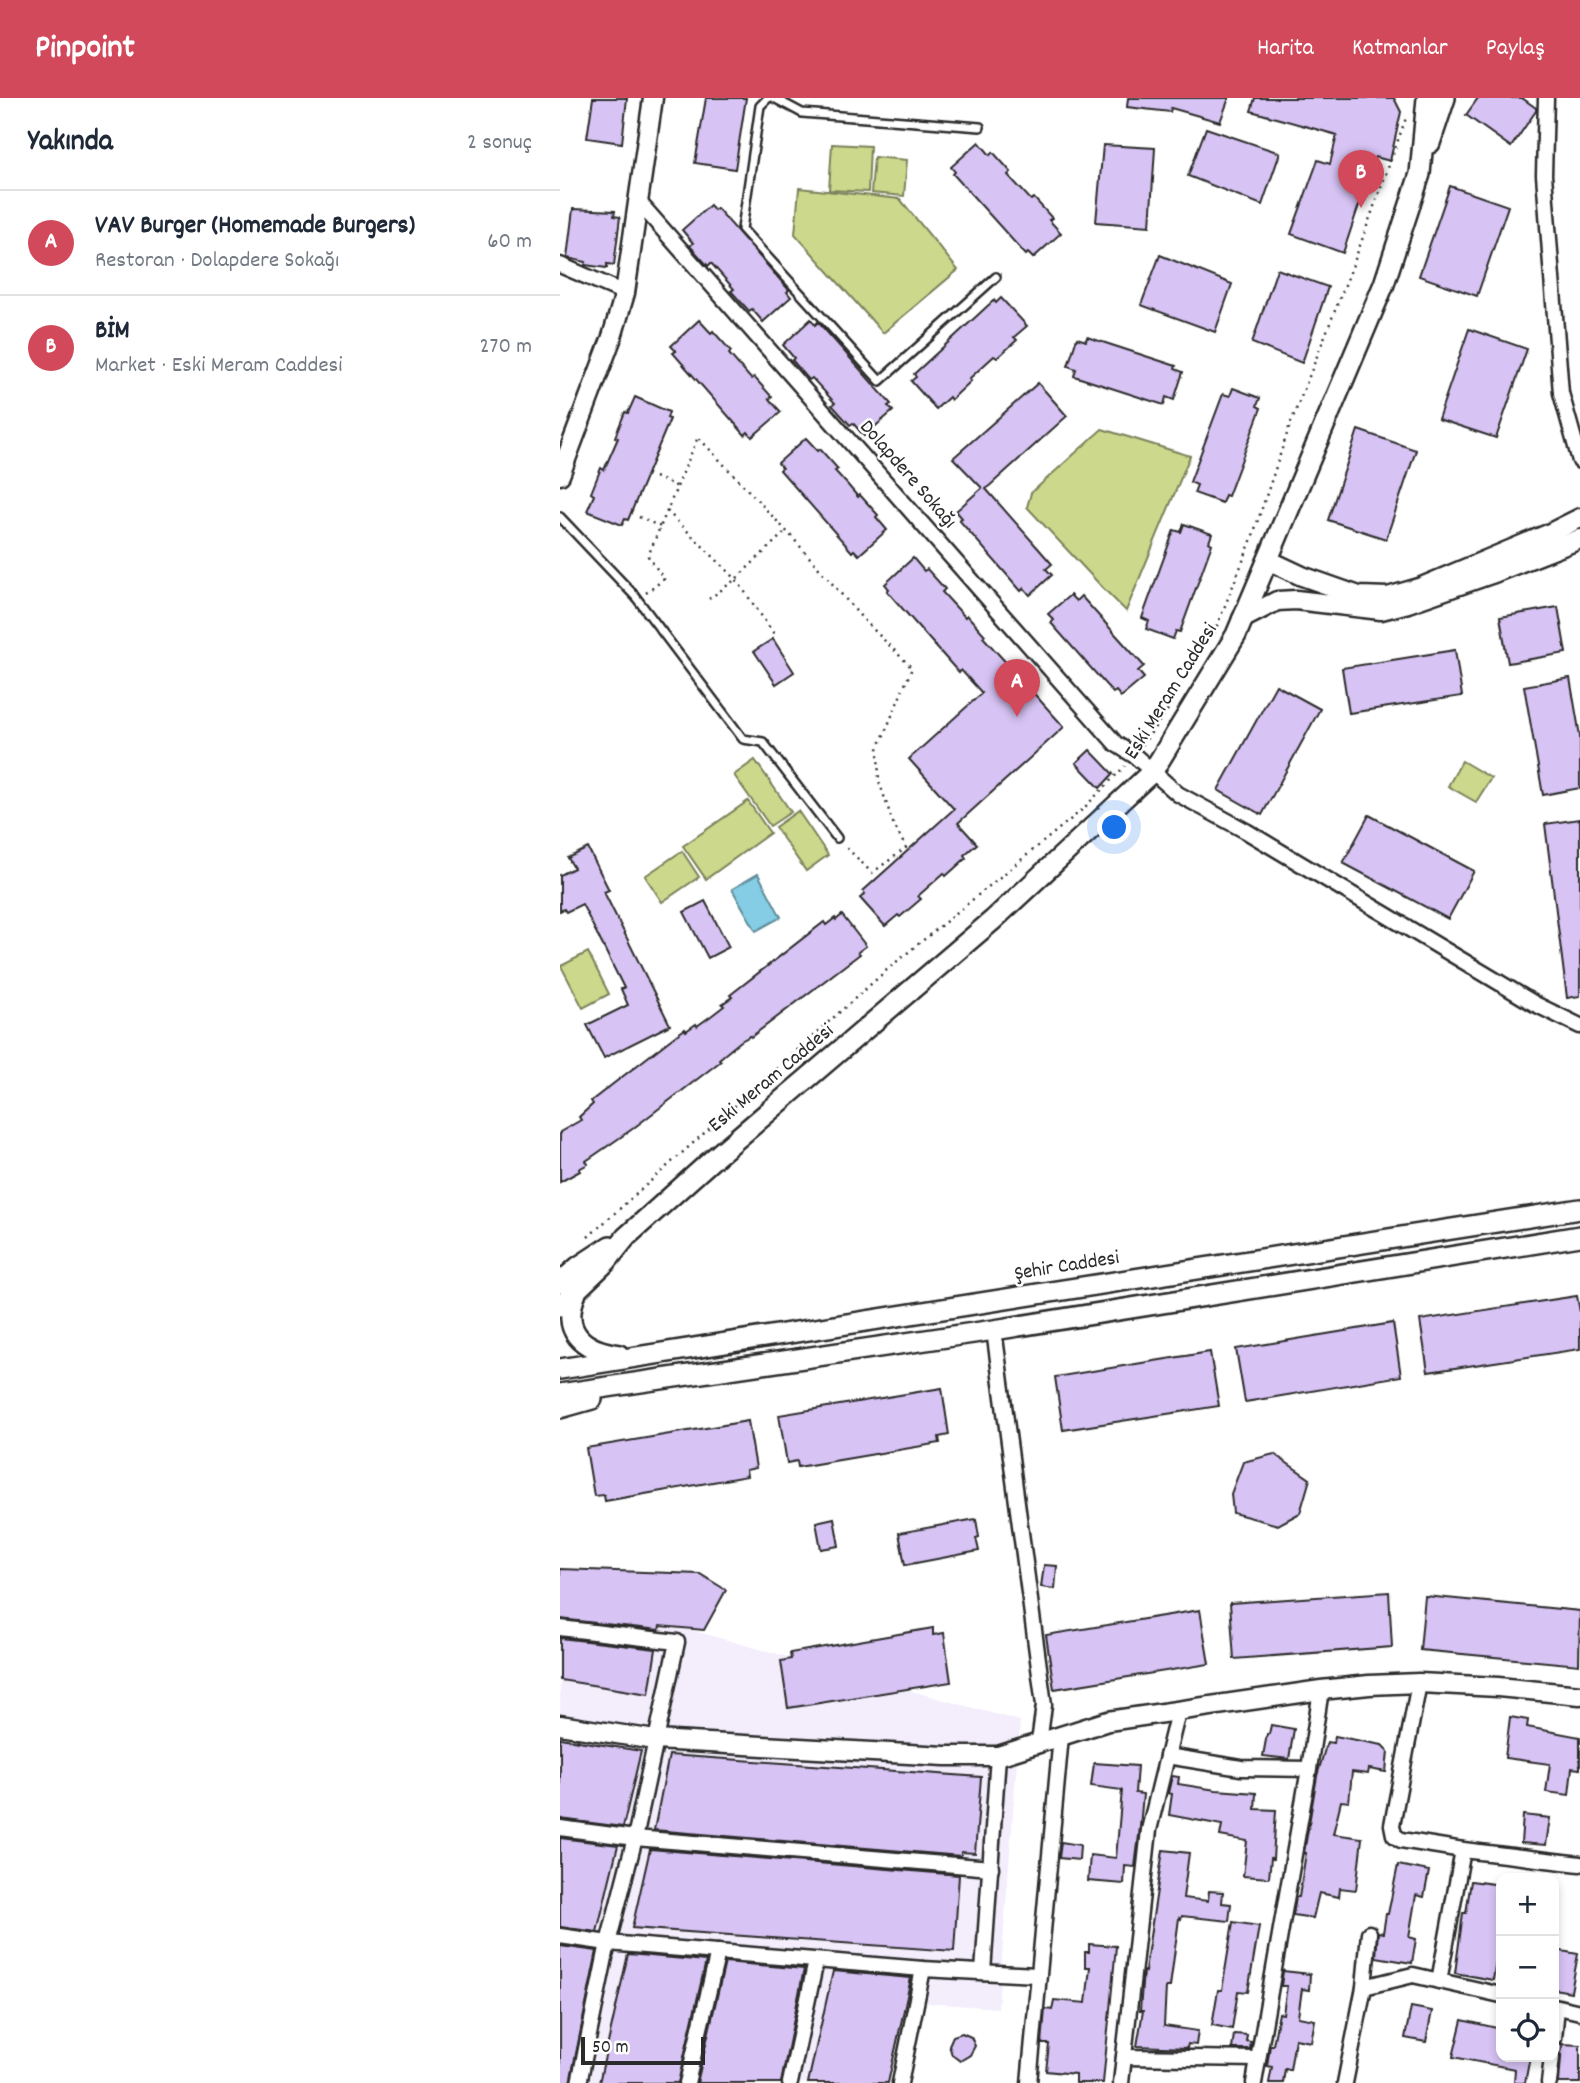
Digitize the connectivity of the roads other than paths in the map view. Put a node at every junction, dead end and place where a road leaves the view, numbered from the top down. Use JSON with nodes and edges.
{"nodes":[{"id":1,"x":653,"y":98,"type":"edge"},
{"id":2,"x":768,"y":98,"type":"edge"},
{"id":3,"x":774,"y":98,"type":"edge"},
{"id":4,"x":1446,"y":98,"type":"edge"},
{"id":5,"x":1546,"y":98,"type":"edge"},
{"id":6,"x":1418,"y":102,"type":"edge"},
{"id":7,"x":980,"y":127,"type":"dead end"},
{"id":8,"x":1420,"y":174,"type":"junction"},
{"id":9,"x":637,"y":200,"type":"junction"},
{"id":10,"x":560,"y":265,"type":"edge"},
{"id":11,"x":996,"y":277,"type":"dead end"},
{"id":12,"x":625,"y":293,"type":"junction"},
{"id":13,"x":565,"y":450,"type":"edge"},
{"id":14,"x":1580,"y":461,"type":"edge"},
{"id":15,"x":560,"y":475,"type":"edge"},
{"id":16,"x":560,"y":517,"type":"edge"},
{"id":17,"x":1580,"y":518,"type":"edge"},
{"id":18,"x":1580,"y":538,"type":"edge"},
{"id":19,"x":1268,"y":559,"type":"junction"},
{"id":20,"x":1242,"y":619,"type":"junction"},
{"id":21,"x":1153,"y":771,"type":"junction"},
{"id":22,"x":837,"y":838,"type":"road end"},
{"id":23,"x":1580,"y":1026,"type":"edge"},
{"id":24,"x":1580,"y":1209,"type":"edge"},
{"id":25,"x":1580,"y":1237,"type":"edge"},
{"id":26,"x":569,"y":1286,"type":"edge"},
{"id":27,"x":560,"y":1306,"type":"edge"},
{"id":28,"x":994,"y":1330,"type":"junction"},
{"id":29,"x":637,"y":1358,"type":"junction"},
{"id":30,"x":560,"y":1369,"type":"edge"},
{"id":31,"x":633,"y":1384,"type":"junction"},
{"id":32,"x":560,"y":1394,"type":"edge"},
{"id":33,"x":560,"y":1408,"type":"edge"},
{"id":34,"x":560,"y":1628,"type":"edge"},
{"id":35,"x":1419,"y":1683,"type":"junction"},
{"id":36,"x":1321,"y":1690,"type":"junction"},
{"id":37,"x":1580,"y":1695,"type":"edge"},
{"id":38,"x":1178,"y":1712,"type":"junction"},
{"id":39,"x":560,"y":1725,"type":"edge"},
{"id":40,"x":1061,"y":1736,"type":"junction"},
{"id":41,"x":655,"y":1740,"type":"junction"},
{"id":42,"x":1039,"y":1743,"type":"junction"},
{"id":43,"x":998,"y":1756,"type":"junction"},
{"id":44,"x":1167,"y":1756,"type":"junction"},
{"id":45,"x":1309,"y":1769,"type":"junction"},
{"id":46,"x":560,"y":1828,"type":"edge"},
{"id":47,"x":635,"y":1838,"type":"junction"},
{"id":48,"x":1464,"y":1850,"type":"junction"},
{"id":49,"x":1580,"y":1864,"type":"edge"},
{"id":50,"x":991,"y":1868,"type":"junction"},
{"id":51,"x":1369,"y":1933,"type":"dead end"},
{"id":52,"x":560,"y":1936,"type":"edge"},
{"id":53,"x":608,"y":1943,"type":"junction"},
{"id":54,"x":718,"y":1952,"type":"junction"},
{"id":55,"x":816,"y":1961,"type":"junction"},
{"id":56,"x":923,"y":1969,"type":"junction"},
{"id":57,"x":983,"y":1972,"type":"junction"},
{"id":58,"x":1037,"y":1975,"type":"junction"},
{"id":59,"x":1439,"y":1981,"type":"junction"},
{"id":60,"x":1364,"y":1987,"type":"junction"},
{"id":61,"x":1496,"y":1993,"type":"edge"},
{"id":62,"x":1559,"y":2007,"type":"edge"},
{"id":63,"x":1580,"y":2012,"type":"edge"},
{"id":64,"x":1124,"y":2057,"type":"junction"},
{"id":65,"x":1258,"y":2059,"type":"junction"},
{"id":66,"x":1551,"y":2062,"type":"edge"},
{"id":67,"x":579,"y":2083,"type":"edge"},
{"id":68,"x":687,"y":2083,"type":"edge"},
{"id":69,"x":790,"y":2083,"type":"edge"},
{"id":70,"x":900,"y":2083,"type":"edge"},
{"id":71,"x":1029,"y":2083,"type":"edge"},
{"id":72,"x":1121,"y":2083,"type":"edge"},
{"id":73,"x":1254,"y":2083,"type":"edge"},
{"id":74,"x":1345,"y":2083,"type":"edge"},
{"id":75,"x":1549,"y":2083,"type":"edge"}],
"edges":[{"from":1,"to":9,"type":"street"},
{"from":2,"to":11,"type":"lane"},
{"from":3,"to":7,"type":"lane"},
{"from":4,"to":8,"type":"main road"},
{"from":5,"to":14,"type":"street"},
{"from":6,"to":8,"type":"main road","name":"Eski Meram Caddesi"},
{"from":8,"to":19,"type":"main road","name":"Eski Meram Caddesi"},
{"from":9,"to":12,"type":"street"},
{"from":9,"to":21,"type":"street","name":"Dolapdere Sokağı"},
{"from":10,"to":12,"type":"street"},
{"from":12,"to":13,"type":"street"},
{"from":13,"to":15,"type":"street"},
{"from":16,"to":22,"type":"lane"},
{"from":17,"to":19,"type":"street"},
{"from":18,"to":20,"type":"street"},
{"from":19,"to":20,"type":"main road","name":"Eski Meram Caddesi"},
{"from":20,"to":21,"type":"main road","name":"Eski Meram Caddesi"},
{"from":21,"to":23,"type":"street","name":"Dolapdere Sokağı"},
{"from":21,"to":26,"type":"main road","name":"Eski Meram Caddesi"},
{"from":24,"to":29,"type":"main road","name":"Şehir Caddesi"},
{"from":25,"to":28,"type":"main road"},
{"from":26,"to":27,"type":"main road","name":"Eski Meram Caddesi"},
{"from":26,"to":29,"type":"main road"},
{"from":28,"to":31,"type":"main road"},
{"from":28,"to":42,"type":"street"},
{"from":29,"to":30,"type":"main road","name":"Şehir Caddesi"},
{"from":31,"to":32,"type":"main road"},
{"from":31,"to":33,"type":"main road"},
{"from":34,"to":41,"type":"street"},
{"from":35,"to":36,"type":"street"},
{"from":35,"to":37,"type":"street"},
{"from":35,"to":48,"type":"street"},
{"from":36,"to":38,"type":"street"},
{"from":36,"to":45,"type":"street"},
{"from":38,"to":40,"type":"street"},
{"from":38,"to":44,"type":"street"},
{"from":39,"to":41,"type":"street"},
{"from":40,"to":42,"type":"street"},
{"from":40,"to":58,"type":"street"},
{"from":41,"to":43,"type":"street"},
{"from":41,"to":47,"type":"street"},
{"from":42,"to":43,"type":"street"},
{"from":43,"to":50,"type":"street"},
{"from":44,"to":45,"type":"street"},
{"from":44,"to":64,"type":"street"},
{"from":45,"to":65,"type":"street"},
{"from":46,"to":47,"type":"street"},
{"from":47,"to":50,"type":"street"},
{"from":47,"to":53,"type":"street"},
{"from":48,"to":49,"type":"street"},
{"from":48,"to":59,"type":"street"},
{"from":50,"to":57,"type":"street"},
{"from":51,"to":60,"type":"street"},
{"from":52,"to":53,"type":"street"},
{"from":53,"to":54,"type":"street"},
{"from":53,"to":67,"type":"street"},
{"from":54,"to":55,"type":"street"},
{"from":54,"to":68,"type":"street"},
{"from":55,"to":56,"type":"street"},
{"from":55,"to":69,"type":"street"},
{"from":56,"to":57,"type":"street"},
{"from":56,"to":70,"type":"street"},
{"from":57,"to":58,"type":"street"},
{"from":58,"to":71,"type":"street"},
{"from":59,"to":60,"type":"street"},
{"from":59,"to":61,"type":"street"},
{"from":60,"to":74,"type":"street"},
{"from":62,"to":63,"type":"street"},
{"from":64,"to":65,"type":"street"},
{"from":64,"to":72,"type":"street"},
{"from":65,"to":73,"type":"street"},
{"from":66,"to":75,"type":"street"}]}
